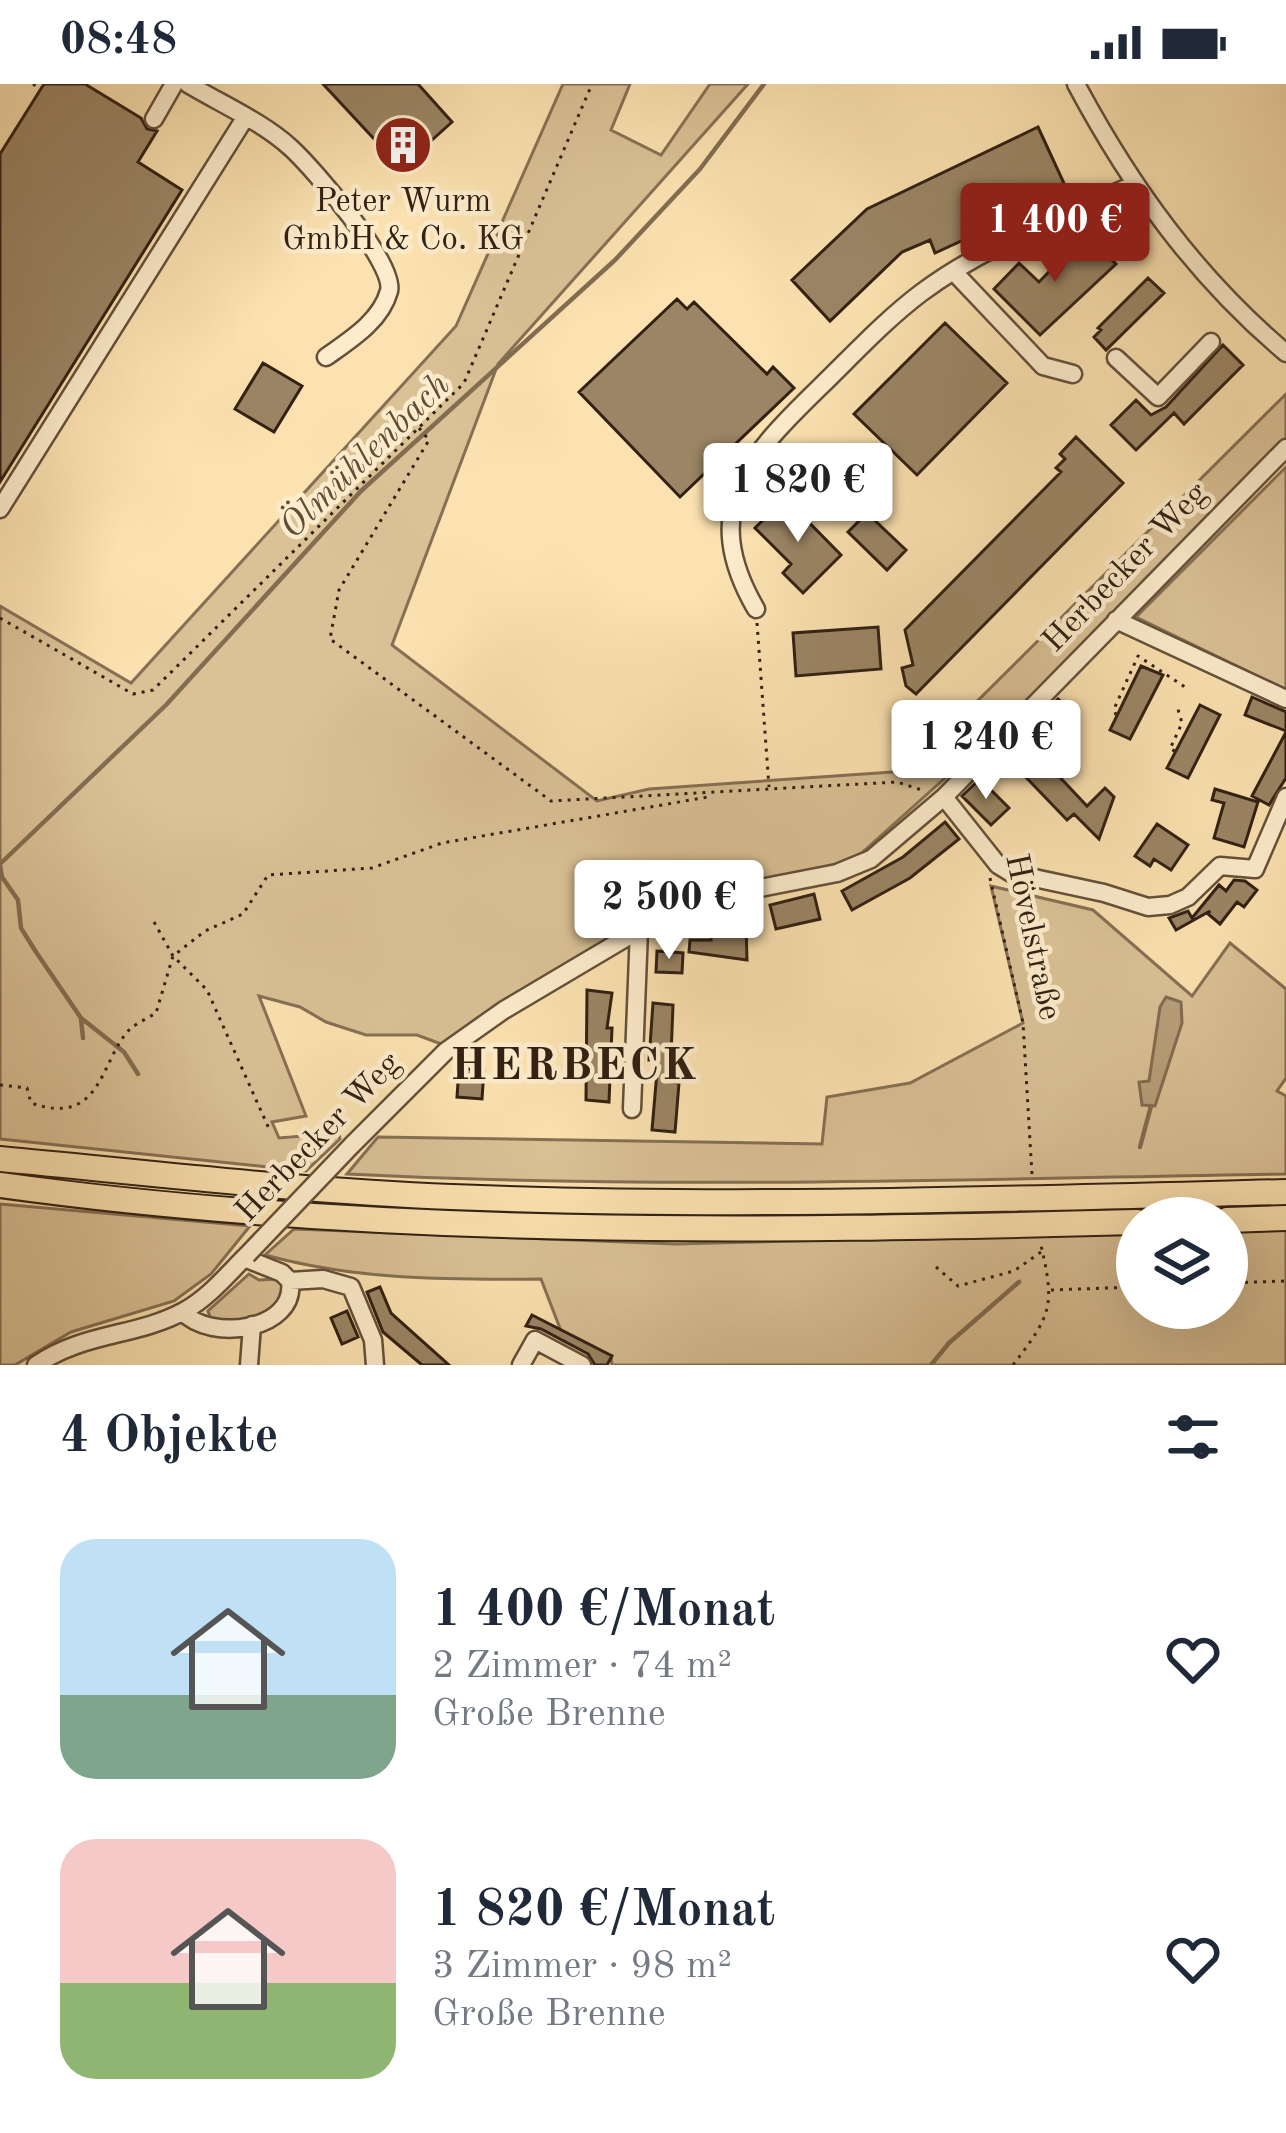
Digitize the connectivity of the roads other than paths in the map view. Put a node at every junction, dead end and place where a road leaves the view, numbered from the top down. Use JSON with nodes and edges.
{"nodes":[{"id":1,"x":173,"y":84,"type":"edge"},
{"id":2,"x":188,"y":84,"type":"edge"},
{"id":3,"x":1076,"y":84,"type":"edge"},
{"id":4,"x":245,"y":118,"type":"junction"},
{"id":5,"x":154,"y":119,"type":"dead end"},
{"id":6,"x":1136,"y":184,"type":"junction"},
{"id":7,"x":954,"y":272,"type":"junction"},
{"id":8,"x":1211,"y":343,"type":"dead end"},
{"id":9,"x":1286,"y":353,"type":"edge"},
{"id":10,"x":326,"y":357,"type":"dead end"},
{"id":11,"x":1116,"y":358,"type":"dead end"},
{"id":12,"x":1073,"y":374,"type":"dead end"},
{"id":13,"x":1286,"y":448,"type":"edge"},
{"id":14,"x":0,"y":509,"type":"edge"},
{"id":15,"x":756,"y":610,"type":"road end"},
{"id":16,"x":1116,"y":620,"type":"junction"},
{"id":17,"x":1286,"y":699,"type":"edge"},
{"id":18,"x":944,"y":797,"type":"junction"},
{"id":19,"x":1286,"y":797,"type":"edge"},
{"id":20,"x":639,"y":930,"type":"junction"},
{"id":21,"x":632,"y":1109,"type":"dead end"},
{"id":22,"x":0,"y":1156,"type":"edge"},
{"id":23,"x":0,"y":1185,"type":"edge"},
{"id":24,"x":1286,"y":1192,"type":"edge"},
{"id":25,"x":1286,"y":1218,"type":"edge"},
{"id":26,"x":1248,"y":1219,"type":"edge"},
{"id":27,"x":1116,"y":1222,"type":"edge"},
{"id":28,"x":246,"y":1257,"type":"junction"},
{"id":29,"x":290,"y":1281,"type":"junction"},
{"id":30,"x":183,"y":1312,"type":"junction"},
{"id":31,"x":252,"y":1325,"type":"junction"},
{"id":32,"x":36,"y":1365,"type":"edge"},
{"id":33,"x":249,"y":1365,"type":"edge"},
{"id":34,"x":375,"y":1365,"type":"edge"},
{"id":35,"x":521,"y":1365,"type":"edge"},
{"id":36,"x":582,"y":1365,"type":"edge"}],
"edges":[{"from":1,"to":5,"type":"street"},
{"from":2,"to":4,"type":"street"},
{"from":3,"to":6,"type":"street"},
{"from":4,"to":10,"type":"street"},
{"from":4,"to":14,"type":"street"},
{"from":6,"to":7,"type":"street"},
{"from":6,"to":9,"type":"street"},
{"from":7,"to":12,"type":"street"},
{"from":7,"to":15,"type":"street"},
{"from":8,"to":11,"type":"street"},
{"from":13,"to":16,"type":"street","name":"Herbecker Weg"},
{"from":16,"to":17,"type":"street"},
{"from":16,"to":18,"type":"street","name":"Herbecker Weg"},
{"from":18,"to":19,"type":"street","name":"Hövelstraße"},
{"from":18,"to":20,"type":"street","name":"Herbecker Weg"},
{"from":20,"to":21,"type":"street"},
{"from":20,"to":28,"type":"street","name":"Herbecker Weg","bridge":true},
{"from":22,"to":24,"type":"highway"},
{"from":23,"to":27,"type":"highway"},
{"from":25,"to":26,"type":"highway"},
{"from":28,"to":29,"type":"street"},
{"from":28,"to":30,"type":"street","name":"Herbecker Weg"},
{"from":29,"to":31,"type":"street"},
{"from":29,"to":34,"type":"street"},
{"from":30,"to":31,"type":"street"},
{"from":30,"to":32,"type":"street","name":"Herbecker Weg"},
{"from":31,"to":33,"type":"street"},
{"from":35,"to":36,"type":"street"}]}
